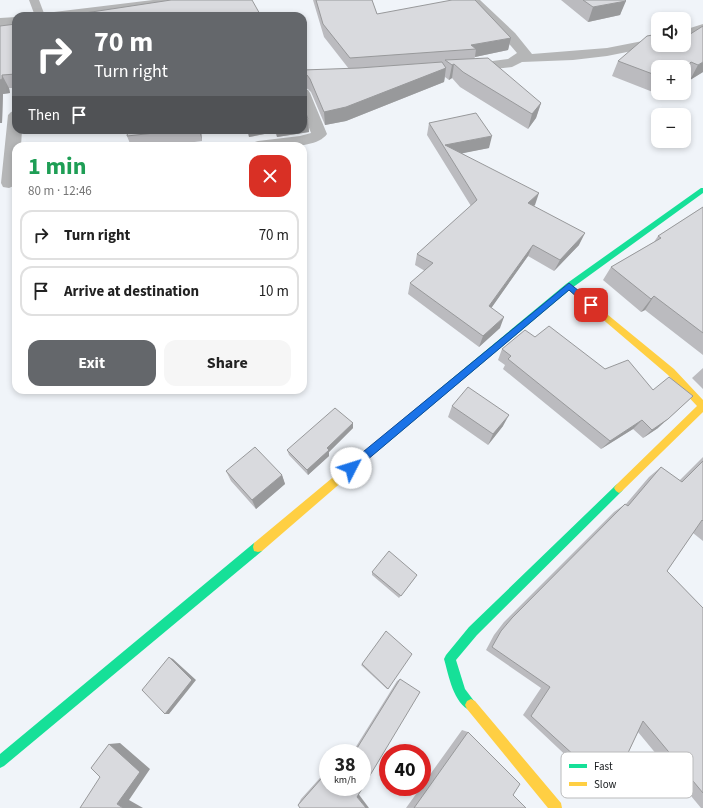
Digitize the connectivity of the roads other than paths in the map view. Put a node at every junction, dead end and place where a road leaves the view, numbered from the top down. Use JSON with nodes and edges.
{"nodes":[{"id":1,"x":34,"y":0,"type":"edge"},
{"id":2,"x":183,"y":0,"type":"edge"},
{"id":3,"x":474,"y":0,"type":"edge"},
{"id":4,"x":38,"y":12,"type":"edge"},
{"id":5,"x":86,"y":12,"type":"edge"},
{"id":6,"x":12,"y":21,"type":"edge"},
{"id":7,"x":0,"y":22,"type":"edge"},
{"id":8,"x":703,"y":28,"type":"edge"},
{"id":9,"x":691,"y":32,"type":"edge"},
{"id":10,"x":651,"y":44,"type":"edge"},
{"id":11,"x":521,"y":58,"type":"junction"},
{"id":12,"x":452,"y":69,"type":"edge"},
{"id":13,"x":307,"y":103,"type":"edge"},
{"id":14,"x":290,"y":142,"type":"edge"},
{"id":15,"x":12,"y":154,"type":"edge"},
{"id":16,"x":9,"y":183,"type":"dead end"},
{"id":17,"x":703,"y":190,"type":"edge"},
{"id":18,"x":569,"y":286,"type":"junction"},
{"id":19,"x":0,"y":762,"type":"edge"},
{"id":20,"x":556,"y":808,"type":"edge"}],
"edges":[{"from":1,"to":4,"type":"lane"},
{"from":2,"to":5,"type":"street"},
{"from":3,"to":11,"type":"street"},
{"from":6,"to":7,"type":"street"},
{"from":8,"to":9,"type":"street"},
{"from":10,"to":11,"type":"street"},
{"from":11,"to":12,"type":"street"},
{"from":13,"to":14,"type":"street"},
{"from":15,"to":16,"type":"street"},
{"from":17,"to":18,"type":"street"},
{"from":18,"to":19,"type":"street"},
{"from":18,"to":20,"type":"street"}]}
